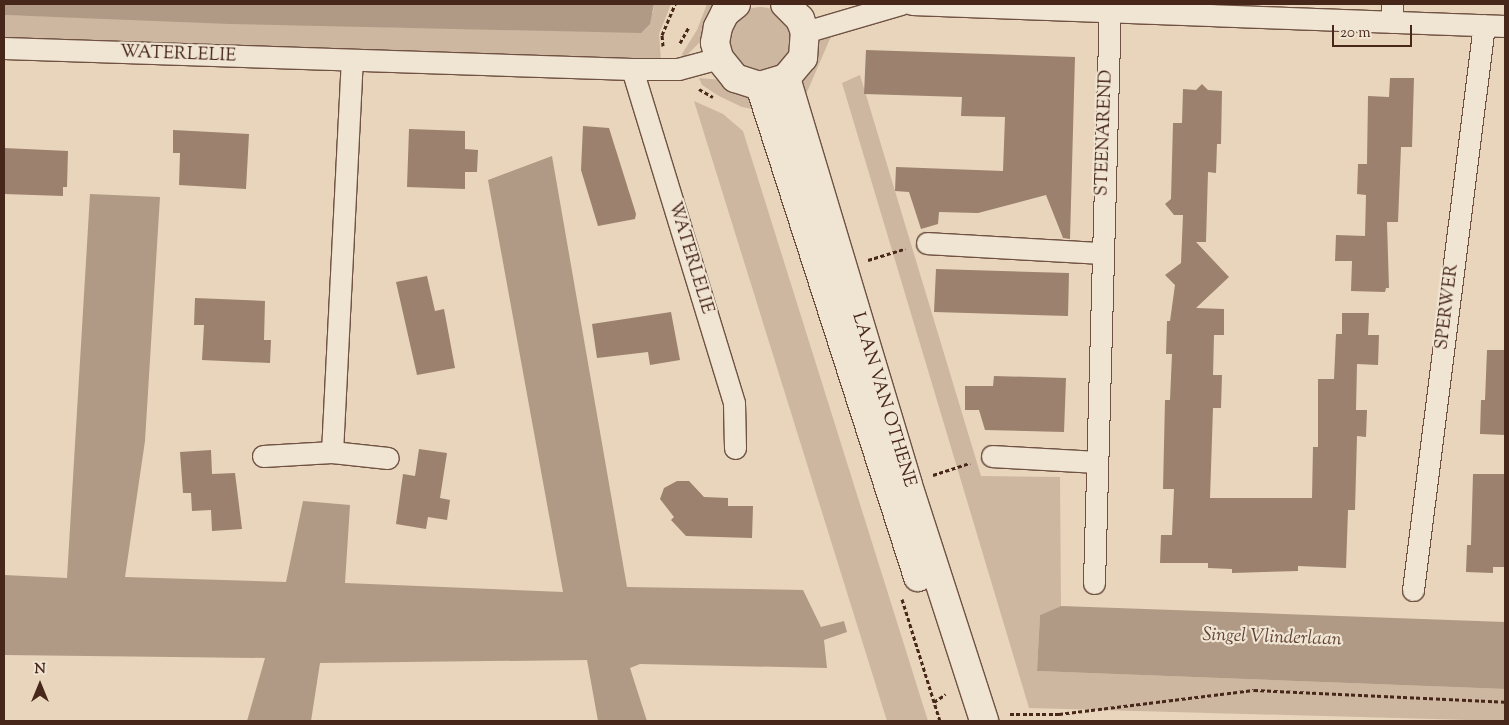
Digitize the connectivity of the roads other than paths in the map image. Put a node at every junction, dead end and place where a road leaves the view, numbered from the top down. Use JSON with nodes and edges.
{"nodes":[{"id":1,"x":736,"y":4,"type":"edge"},
{"id":2,"x":785,"y":4,"type":"edge"},
{"id":3,"x":901,"y":4,"type":"edge"},
{"id":4,"x":912,"y":4,"type":"edge"},
{"id":5,"x":1110,"y":9,"type":"edge"},
{"id":6,"x":1392,"y":13,"type":"edge"},
{"id":7,"x":1484,"y":25,"type":"junction"},
{"id":8,"x":1505,"y":26,"type":"edge"},
{"id":9,"x":805,"y":32,"type":"junction"},
{"id":10,"x":4,"y":48,"type":"edge"},
{"id":11,"x":719,"y":58,"type":"junction"},
{"id":12,"x":352,"y":62,"type":"junction"},
{"id":13,"x":632,"y":69,"type":"junction"},
{"id":14,"x":786,"y":78,"type":"junction"},
{"id":15,"x":760,"y":86,"type":"junction"},
{"id":16,"x":927,"y":243,"type":"road end"},
{"id":17,"x":1101,"y":253,"type":"junction"},
{"id":18,"x":735,"y":448,"type":"dead end"},
{"id":19,"x":332,"y":452,"type":"junction"},
{"id":20,"x":263,"y":456,"type":"dead end"},
{"id":21,"x":992,"y":456,"type":"road end"},
{"id":22,"x":388,"y":458,"type":"dead end"},
{"id":23,"x":1096,"y":462,"type":"junction"},
{"id":24,"x":1094,"y":583,"type":"dead end"},
{"id":25,"x":1413,"y":590,"type":"dead end"},
{"id":26,"x":993,"y":718,"type":"edge"},
{"id":27,"x":964,"y":721,"type":"edge"}],
"edges":[{"from":1,"to":11,"type":"street"},
{"from":2,"to":9,"type":"street"},
{"from":3,"to":9,"type":"street"},
{"from":4,"to":5,"type":"street"},
{"from":5,"to":6,"type":"street"},
{"from":5,"to":17,"type":"street","name":"STEENAREND"},
{"from":6,"to":7,"type":"street"},
{"from":7,"to":8,"type":"street"},
{"from":7,"to":25,"type":"street","name":"SPERWER"},
{"from":9,"to":14,"type":"street"},
{"from":10,"to":12,"type":"street","name":"WATERLELIE"},
{"from":11,"to":13,"type":"street","name":"WATERLELIE"},
{"from":11,"to":15,"type":"street"},
{"from":12,"to":13,"type":"street","name":"WATERLELIE"},
{"from":12,"to":19,"type":"street"},
{"from":13,"to":18,"type":"street","name":"WATERLELIE"},
{"from":14,"to":15,"type":"street"},
{"from":14,"to":26,"type":"street","name":"LAAN VAN OTHENE"},
{"from":15,"to":27,"type":"street","name":"LAAN VAN OTHENE"},
{"from":16,"to":17,"type":"street"},
{"from":17,"to":23,"type":"street","name":"STEENAREND"},
{"from":19,"to":20,"type":"street"},
{"from":19,"to":22,"type":"street"},
{"from":21,"to":23,"type":"street"},
{"from":23,"to":24,"type":"street","name":"STEENAREND"}]}
